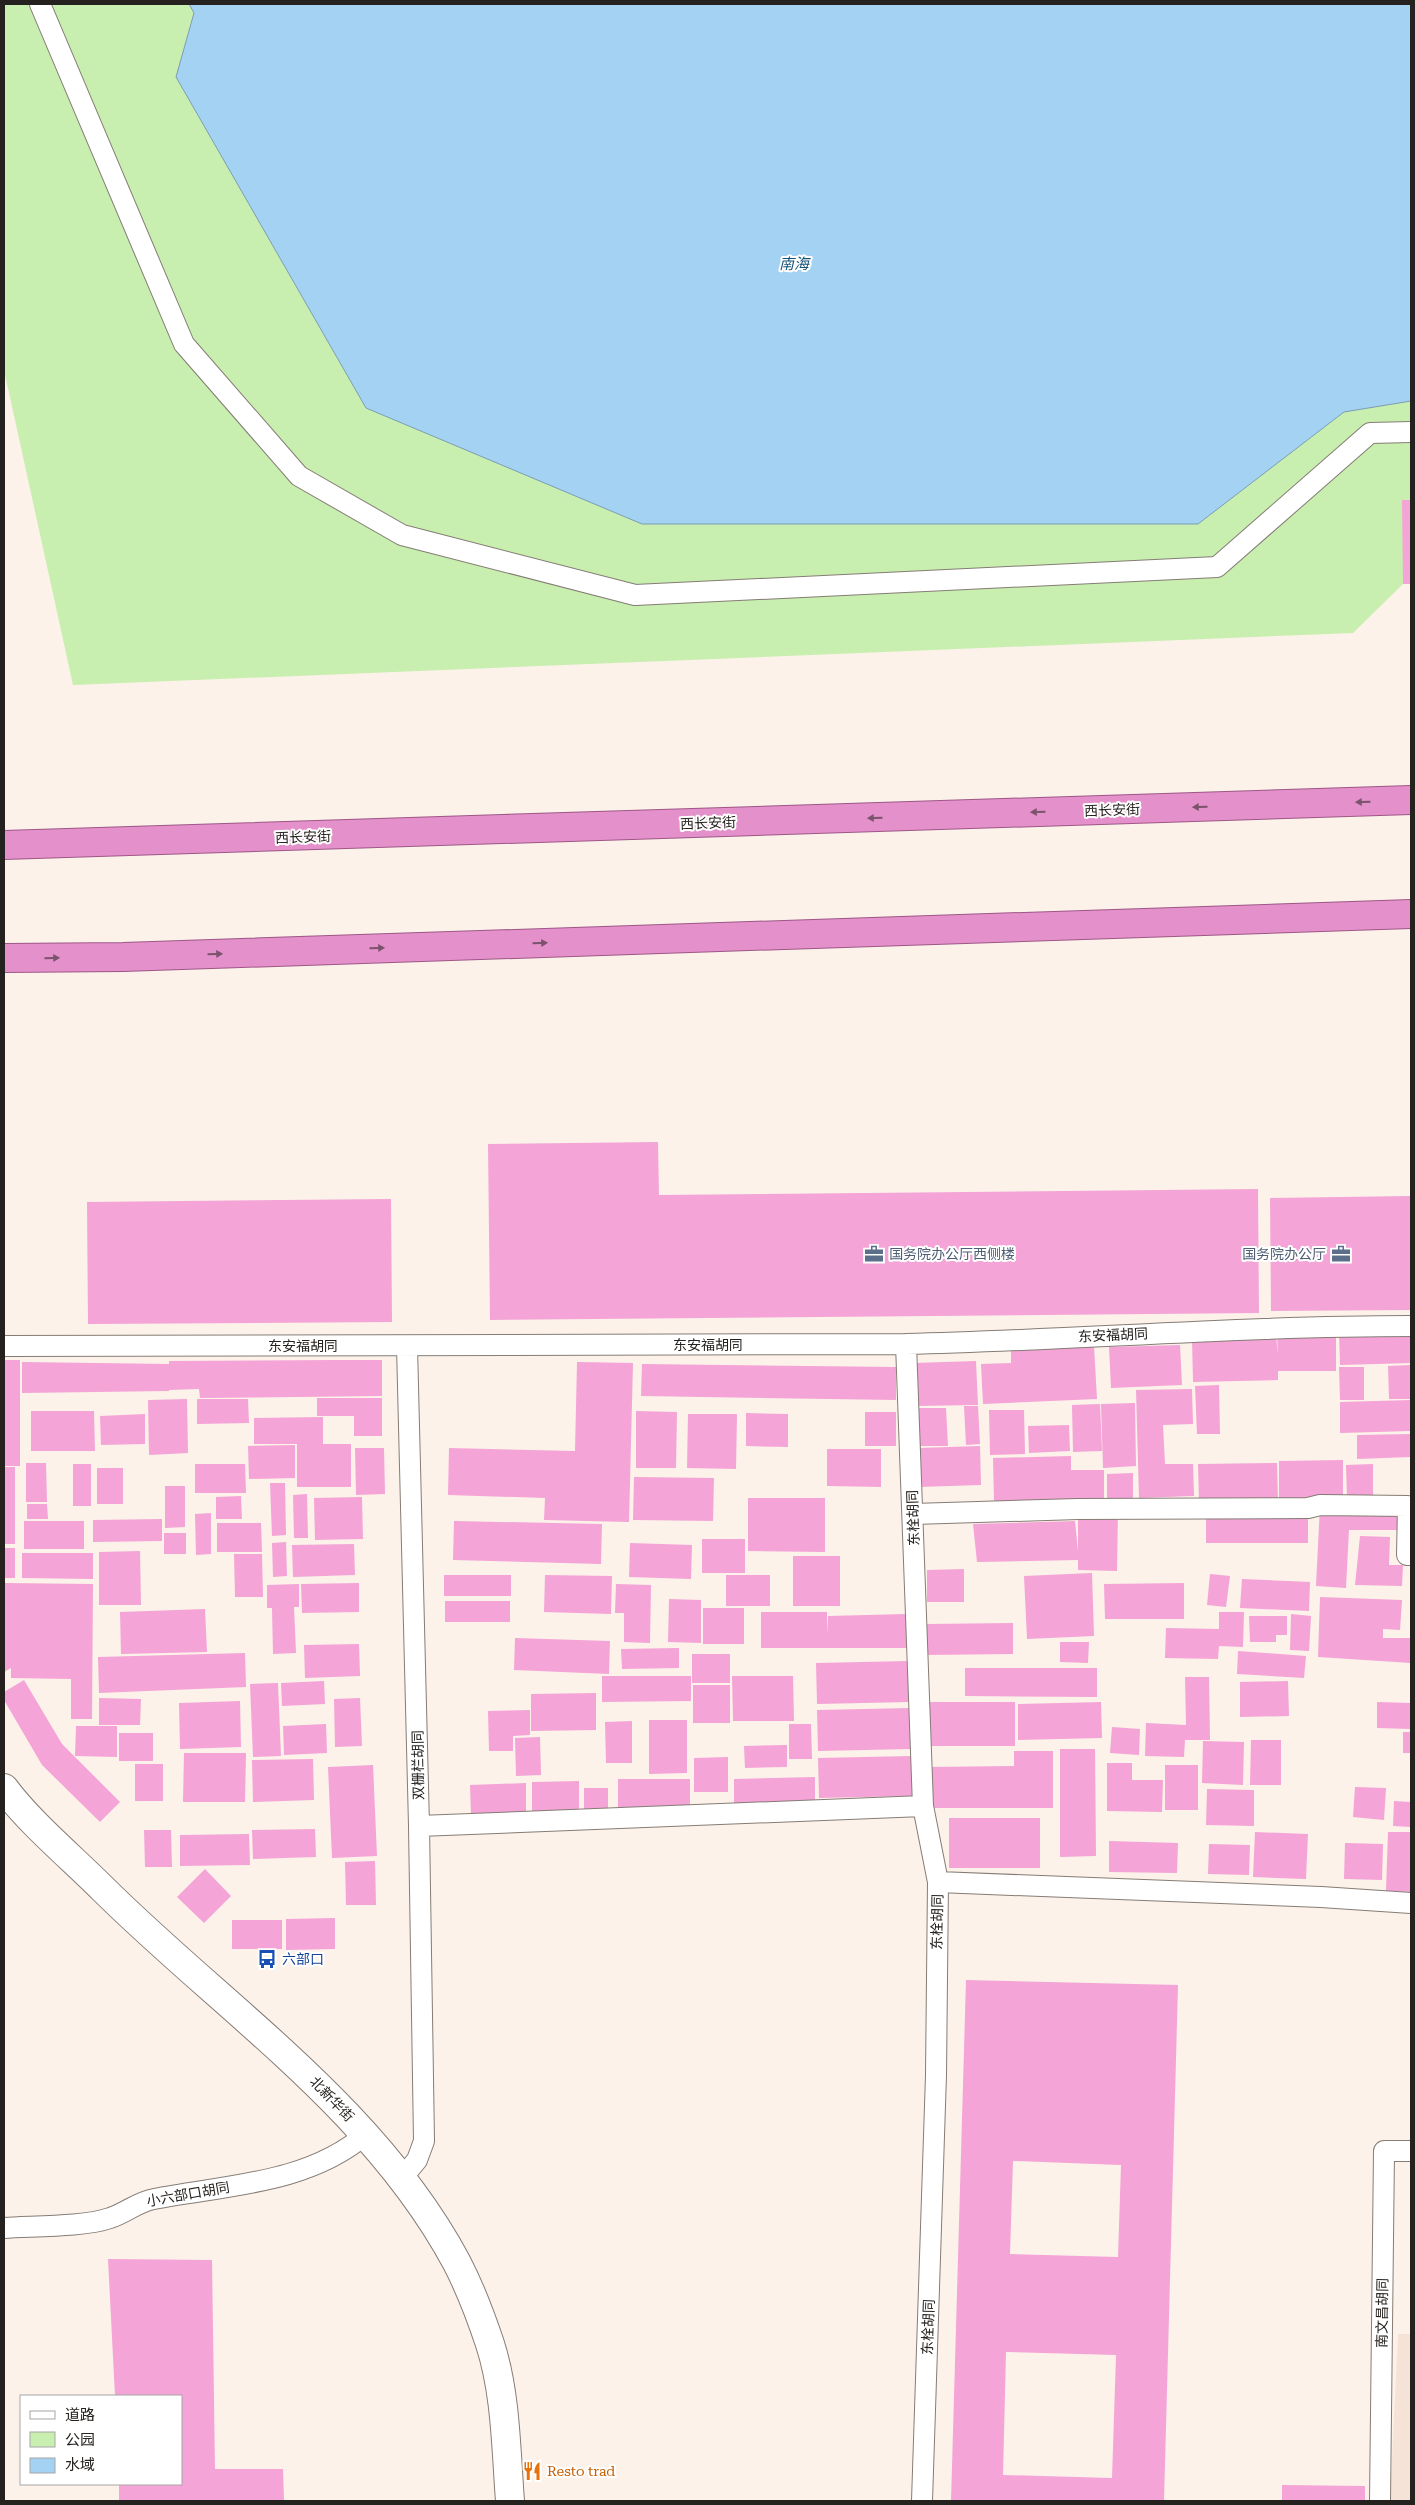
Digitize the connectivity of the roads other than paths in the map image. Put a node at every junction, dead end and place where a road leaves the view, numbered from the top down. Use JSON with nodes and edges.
{"nodes":[{"id":1,"x":40,"y":4,"type":"edge"},
{"id":2,"x":1411,"y":432,"type":"edge"},
{"id":3,"x":1411,"y":800,"type":"edge"},
{"id":4,"x":4,"y":845,"type":"edge"},
{"id":5,"x":1411,"y":914,"type":"edge"},
{"id":6,"x":4,"y":958,"type":"edge"},
{"id":7,"x":1411,"y":1326,"type":"edge"},
{"id":8,"x":906,"y":1344,"type":"junction"},
{"id":9,"x":4,"y":1346,"type":"edge"},
{"id":10,"x":407,"y":1346,"type":"junction"},
{"id":11,"x":913,"y":1514,"type":"junction"},
{"id":12,"x":1411,"y":1555,"type":"edge"},
{"id":13,"x":6,"y":1794,"type":"edge"},
{"id":14,"x":923,"y":1806,"type":"junction"},
{"id":15,"x":419,"y":1826,"type":"junction"},
{"id":16,"x":938,"y":1882,"type":"junction"},
{"id":17,"x":1411,"y":1903,"type":"edge"},
{"id":18,"x":366,"y":2134,"type":"junction"},
{"id":19,"x":1411,"y":2151,"type":"edge"},
{"id":20,"x":402,"y":2178,"type":"junction"},
{"id":21,"x":4,"y":2228,"type":"edge"},
{"id":22,"x":510,"y":2501,"type":"edge"},
{"id":23,"x":922,"y":2501,"type":"edge"},
{"id":24,"x":1380,"y":2501,"type":"edge"}],
"edges":[{"from":1,"to":2,"type":"lane"},
{"from":3,"to":4,"type":"highway","name":"西长安街","one_way":true},
{"from":6,"to":5,"type":"highway","one_way":true},
{"from":7,"to":8,"type":"lane","name":"东安福胡同"},
{"from":8,"to":10,"type":"lane","name":"东安福胡同"},
{"from":8,"to":11,"type":"lane","name":"东栓胡同"},
{"from":9,"to":10,"type":"lane","name":"东安福胡同"},
{"from":10,"to":15,"type":"lane","name":"双栅栏胡同"},
{"from":11,"to":12,"type":"lane"},
{"from":11,"to":14,"type":"lane","name":"东栓胡同"},
{"from":13,"to":18,"type":"street","name":"北新华街"},
{"from":14,"to":15,"type":"lane"},
{"from":14,"to":16,"type":"lane","name":"东栓胡同"},
{"from":15,"to":20,"type":"lane","name":"双栅栏胡同"},
{"from":16,"to":17,"type":"lane"},
{"from":16,"to":23,"type":"lane","name":"东栓胡同"},
{"from":18,"to":20,"type":"street","name":"北新华街"},
{"from":18,"to":21,"type":"lane","name":"小六部口胡同"},
{"from":19,"to":24,"type":"lane","name":"南文昌胡同"},
{"from":20,"to":22,"type":"street","name":"北新华街"}]}
